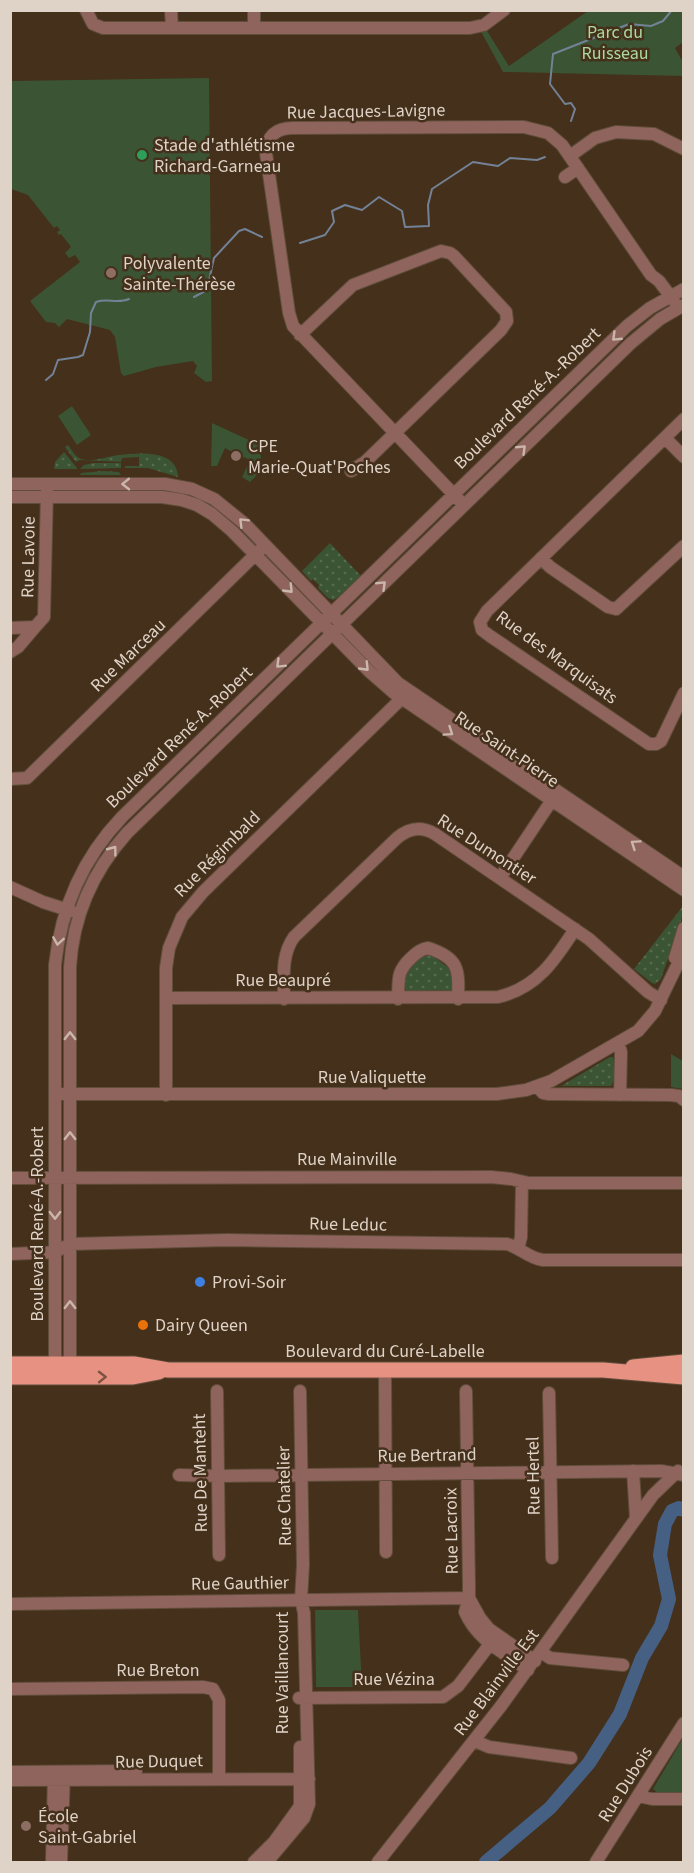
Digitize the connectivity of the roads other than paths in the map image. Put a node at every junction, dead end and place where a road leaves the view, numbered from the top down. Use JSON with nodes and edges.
{"nodes":[{"id":1,"x":87,"y":10,"type":"edge"},
{"id":2,"x":171,"y":10,"type":"edge"},
{"id":3,"x":254,"y":10,"type":"edge"},
{"id":4,"x":504,"y":10,"type":"edge"},
{"id":5,"x":172,"y":28,"type":"junction"},
{"id":6,"x":255,"y":28,"type":"junction"},
{"id":7,"x":684,"y":149,"type":"edge"},
{"id":8,"x":570,"y":156,"type":"junction"},
{"id":9,"x":578,"y":168,"type":"junction"},
{"id":10,"x":565,"y":177,"type":"dead end"},
{"id":11,"x":684,"y":289,"type":"edge"},
{"id":12,"x":666,"y":298,"type":"junction"},
{"id":13,"x":677,"y":309,"type":"edge"},
{"id":14,"x":300,"y":335,"type":"junction"},
{"id":15,"x":684,"y":419,"type":"edge"},
{"id":16,"x":395,"y":434,"type":"junction"},
{"id":17,"x":665,"y":438,"type":"junction"},
{"id":18,"x":684,"y":457,"type":"edge"},
{"id":19,"x":351,"y":471,"type":"dead end"},
{"id":20,"x":10,"y":484,"type":"edge"},
{"id":21,"x":47,"y":484,"type":"junction"},
{"id":22,"x":454,"y":494,"type":"junction"},
{"id":23,"x":10,"y":497,"type":"edge"},
{"id":24,"x":47,"y":497,"type":"junction"},
{"id":25,"x":464,"y":505,"type":"junction"},
{"id":26,"x":265,"y":545,"type":"junction"},
{"id":27,"x":684,"y":546,"type":"edge"},
{"id":28,"x":255,"y":555,"type":"junction"},
{"id":29,"x":541,"y":558,"type":"junction"},
{"id":30,"x":327,"y":619,"type":"junction"},
{"id":31,"x":35,"y":627,"type":"junction"},
{"id":32,"x":10,"y":628,"type":"edge"},
{"id":33,"x":336,"y":629,"type":"junction"},
{"id":34,"x":10,"y":652,"type":"edge"},
{"id":35,"x":684,"y":693,"type":"edge"},
{"id":36,"x":404,"y":694,"type":"junction"},
{"id":37,"x":10,"y":779,"type":"edge"},
{"id":38,"x":554,"y":796,"type":"junction"},
{"id":39,"x":684,"y":877,"type":"edge"},
{"id":40,"x":500,"y":878,"type":"junction"},
{"id":41,"x":10,"y":887,"type":"edge"},
{"id":42,"x":684,"y":890,"type":"edge"},
{"id":43,"x":65,"y":909,"type":"junction"},
{"id":44,"x":80,"y":914,"type":"junction"},
{"id":45,"x":684,"y":928,"type":"edge"},
{"id":46,"x":575,"y":929,"type":"junction"},
{"id":47,"x":684,"y":951,"type":"edge"},
{"id":48,"x":671,"y":974,"type":"junction"},
{"id":49,"x":166,"y":998,"type":"junction"},
{"id":50,"x":284,"y":999,"type":"junction"},
{"id":51,"x":399,"y":999,"type":"junction"},
{"id":52,"x":458,"y":999,"type":"junction"},
{"id":53,"x":661,"y":999,"type":"junction"},
{"id":54,"x":618,"y":1042,"type":"junction"},
{"id":55,"x":537,"y":1086,"type":"junction"},
{"id":56,"x":55,"y":1094,"type":"junction"},
{"id":57,"x":70,"y":1094,"type":"junction"},
{"id":58,"x":166,"y":1095,"type":"junction"},
{"id":59,"x":620,"y":1095,"type":"junction"},
{"id":60,"x":684,"y":1100,"type":"edge"},
{"id":61,"x":55,"y":1177,"type":"junction"},
{"id":62,"x":70,"y":1177,"type":"junction"},
{"id":63,"x":10,"y":1178,"type":"edge"},
{"id":64,"x":522,"y":1182,"type":"junction"},
{"id":65,"x":684,"y":1182,"type":"edge"},
{"id":66,"x":70,"y":1244,"type":"junction"},
{"id":67,"x":518,"y":1249,"type":"junction"},
{"id":68,"x":55,"y":1252,"type":"junction"},
{"id":69,"x":10,"y":1254,"type":"edge"},
{"id":70,"x":684,"y":1260,"type":"edge"},
{"id":71,"x":684,"y":1362,"type":"edge"},
{"id":72,"x":10,"y":1364,"type":"edge"},
{"id":73,"x":385,"y":1370,"type":"junction"},
{"id":74,"x":603,"y":1370,"type":"junction"},
{"id":75,"x":62,"y":1371,"type":"junction"},
{"id":76,"x":10,"y":1377,"type":"edge"},
{"id":77,"x":684,"y":1377,"type":"edge"},
{"id":78,"x":217,"y":1391,"type":"dead end"},
{"id":79,"x":300,"y":1391,"type":"dead end"},
{"id":80,"x":466,"y":1391,"type":"dead end"},
{"id":81,"x":549,"y":1393,"type":"dead end"},
{"id":82,"x":633,"y":1471,"type":"junction"},
{"id":83,"x":550,"y":1472,"type":"junction"},
{"id":84,"x":681,"y":1472,"type":"edge"},
{"id":85,"x":468,"y":1473,"type":"junction"},
{"id":86,"x":385,"y":1474,"type":"junction"},
{"id":87,"x":179,"y":1475,"type":"dead end"},
{"id":88,"x":302,"y":1475,"type":"junction"},
{"id":89,"x":218,"y":1476,"type":"junction"},
{"id":90,"x":636,"y":1518,"type":"junction"},
{"id":91,"x":386,"y":1552,"type":"dead end"},
{"id":92,"x":219,"y":1555,"type":"dead end"},
{"id":93,"x":552,"y":1558,"type":"dead end"},
{"id":94,"x":469,"y":1598,"type":"junction"},
{"id":95,"x":301,"y":1600,"type":"junction"},
{"id":96,"x":10,"y":1604,"type":"edge"},
{"id":97,"x":493,"y":1640,"type":"junction"},
{"id":98,"x":535,"y":1661,"type":"junction"},
{"id":99,"x":623,"y":1665,"type":"dead end"},
{"id":100,"x":10,"y":1689,"type":"edge"},
{"id":101,"x":303,"y":1698,"type":"junction"},
{"id":102,"x":684,"y":1723,"type":"edge"},
{"id":103,"x":475,"y":1741,"type":"junction"},
{"id":104,"x":572,"y":1758,"type":"dead end"},
{"id":105,"x":10,"y":1772,"type":"edge"},
{"id":106,"x":219,"y":1775,"type":"junction"},
{"id":107,"x":304,"y":1775,"type":"junction"},
{"id":108,"x":59,"y":1776,"type":"junction"},
{"id":109,"x":10,"y":1780,"type":"edge"},
{"id":110,"x":638,"y":1796,"type":"junction"},
{"id":111,"x":684,"y":1799,"type":"edge"},
{"id":112,"x":272,"y":1858,"type":"edge"},
{"id":113,"x":52,"y":1863,"type":"edge"},
{"id":114,"x":62,"y":1863,"type":"edge"},
{"id":115,"x":254,"y":1863,"type":"edge"},
{"id":116,"x":378,"y":1863,"type":"edge"},
{"id":117,"x":596,"y":1863,"type":"edge"}],
"edges":[{"from":1,"to":5,"type":"street"},
{"from":2,"to":5,"type":"street"},
{"from":3,"to":6,"type":"street"},
{"from":4,"to":6,"type":"street"},
{"from":5,"to":6,"type":"street"},
{"from":7,"to":8,"type":"street"},
{"from":8,"to":9,"type":"street","name":"Rue Jacques-Lavigne"},
{"from":8,"to":14,"type":"street","name":"Rue Jacques-Lavigne"},
{"from":9,"to":10,"type":"street"},
{"from":9,"to":12,"type":"street","name":"Rue Jacques-Lavigne"},
{"from":11,"to":12,"type":"street","name":"Boulevard René-A.-Robert"},
{"from":12,"to":13,"type":"street","name":"Rue Jacques-Lavigne"},
{"from":12,"to":22,"type":"street","name":"Boulevard René-A.-Robert","one_way":true},
{"from":25,"to":13,"type":"street","name":"Boulevard René-A.-Robert","one_way":true},
{"from":14,"to":16,"type":"street","name":"Rue Jacques-Lavigne"},
{"from":14,"to":16,"type":"street"},
{"from":15,"to":17,"type":"street","name":"Rue des Marquisats"},
{"from":16,"to":19,"type":"street"},
{"from":16,"to":22,"type":"street","name":"Rue Jacques-Lavigne"},
{"from":17,"to":18,"type":"street"},
{"from":17,"to":29,"type":"street","name":"Rue des Marquisats"},
{"from":20,"to":21,"type":"street"},
{"from":21,"to":24,"type":"street","name":"Rue Lavoie"},
{"from":26,"to":21,"type":"street","one_way":true},
{"from":22,"to":25,"type":"street","name":"Rue Jacques-Lavigne"},
{"from":22,"to":30,"type":"street","name":"Boulevard René-A.-Robert"},
{"from":23,"to":24,"type":"street"},
{"from":24,"to":28,"type":"street"},
{"from":24,"to":31,"type":"street","name":"Rue Lavoie"},
{"from":33,"to":25,"type":"street","name":"Boulevard René-A.-Robert","one_way":true},
{"from":26,"to":28,"type":"street","name":"Rue Marceau"},
{"from":26,"to":30,"type":"street"},
{"from":27,"to":29,"type":"street"},
{"from":28,"to":30,"type":"street","one_way":true},
{"from":28,"to":37,"type":"street","name":"Rue Marceau"},
{"from":29,"to":35,"type":"street","name":"Rue des Marquisats"},
{"from":30,"to":33,"type":"street","name":"Rue Saint-Pierre"},
{"from":30,"to":43,"type":"street","name":"Boulevard René-A.-Robert","one_way":true},
{"from":31,"to":32,"type":"street"},
{"from":31,"to":34,"type":"street","name":"Rue Lavoie"},
{"from":33,"to":36,"type":"street","name":"Rue Saint-Pierre"},
{"from":44,"to":33,"type":"street","name":"Boulevard René-A.-Robert","one_way":true},
{"from":36,"to":38,"type":"street","name":"Rue Saint-Pierre"},
{"from":36,"to":49,"type":"street","name":"Rue Régimbald"},
{"from":39,"to":38,"type":"street","name":"Rue Saint-Pierre","one_way":true},
{"from":38,"to":40,"type":"street"},
{"from":38,"to":42,"type":"street","name":"Rue Saint-Pierre"},
{"from":40,"to":46,"type":"street","name":"Rue Dumontier"},
{"from":40,"to":50,"type":"street","name":"Rue Dumontier"},
{"from":41,"to":43,"type":"street"},
{"from":43,"to":44,"type":"street"},
{"from":43,"to":56,"type":"street","name":"Boulevard René-A.-Robert","one_way":true},
{"from":57,"to":44,"type":"street","name":"Boulevard René-A.-Robert","one_way":true},
{"from":45,"to":48,"type":"street"},
{"from":46,"to":52,"type":"street","name":"Rue Beaupré"},
{"from":46,"to":53,"type":"street","name":"Rue Dumontier"},
{"from":47,"to":48,"type":"street"},
{"from":48,"to":53,"type":"street","name":"Rue Valiquette"},
{"from":49,"to":50,"type":"street","name":"Rue Beaupré"},
{"from":49,"to":58,"type":"street","name":"Rue Régimbald"},
{"from":50,"to":51,"type":"street","name":"Rue Beaupré"},
{"from":51,"to":52,"type":"street","name":"Rue Beaupré"},
{"from":51,"to":52,"type":"street"},
{"from":53,"to":54,"type":"street","name":"Rue Valiquette"},
{"from":54,"to":55,"type":"street","name":"Rue Valiquette"},
{"from":54,"to":59,"type":"street"},
{"from":55,"to":58,"type":"street","name":"Rue Valiquette"},
{"from":55,"to":59,"type":"street"},
{"from":56,"to":57,"type":"street","name":"Rue Valiquette"},
{"from":56,"to":61,"type":"street","name":"Boulevard René-A.-Robert"},
{"from":57,"to":58,"type":"street","name":"Rue Valiquette"},
{"from":62,"to":57,"type":"street","name":"Boulevard René-A.-Robert","one_way":true},
{"from":59,"to":60,"type":"street"},
{"from":61,"to":62,"type":"street","name":"Rue Mainville"},
{"from":61,"to":63,"type":"street","name":"Rue Mainville"},
{"from":61,"to":68,"type":"street","name":"Boulevard René-A.-Robert","one_way":true},
{"from":62,"to":64,"type":"street","name":"Rue Mainville"},
{"from":62,"to":66,"type":"street","name":"Boulevard René-A.-Robert"},
{"from":64,"to":65,"type":"street","name":"Rue Mainville"},
{"from":64,"to":67,"type":"street"},
{"from":66,"to":67,"type":"street","name":"Rue Leduc"},
{"from":66,"to":68,"type":"street","name":"Rue Leduc"},
{"from":75,"to":66,"type":"street","name":"Boulevard René-A.-Robert","one_way":true},
{"from":67,"to":70,"type":"street","name":"Rue Leduc"},
{"from":68,"to":69,"type":"street","name":"Rue Leduc"},
{"from":68,"to":75,"type":"street","name":"Boulevard René-A.-Robert"},
{"from":71,"to":74,"type":"main road","name":"Boulevard du Curé-Labelle"},
{"from":72,"to":75,"type":"main road","name":"Boulevard du Curé-Labelle"},
{"from":73,"to":74,"type":"main road","name":"Boulevard du Curé-Labelle"},
{"from":73,"to":75,"type":"main road","name":"Boulevard du Curé-Labelle"},
{"from":73,"to":86,"type":"street"},
{"from":74,"to":77,"type":"main road","name":"Boulevard du Curé-Labelle"},
{"from":75,"to":76,"type":"main road","name":"Boulevard du Curé-Labelle"},
{"from":78,"to":89,"type":"street","name":"Rue De Manteht"},
{"from":79,"to":88,"type":"street","name":"Rue Chatelier"},
{"from":80,"to":85,"type":"street","name":"Rue Lacroix"},
{"from":81,"to":83,"type":"street","name":"Rue Hertel"},
{"from":82,"to":83,"type":"street","name":"Rue Bertrand"},
{"from":82,"to":84,"type":"street","name":"Rue Bertrand"},
{"from":82,"to":90,"type":"street"},
{"from":83,"to":85,"type":"street","name":"Rue Bertrand"},
{"from":83,"to":93,"type":"street","name":"Rue Hertel"},
{"from":84,"to":90,"type":"street","name":"Rue Blainville Est"},
{"from":85,"to":86,"type":"street","name":"Rue Bertrand"},
{"from":85,"to":94,"type":"street","name":"Rue Lacroix"},
{"from":86,"to":88,"type":"street","name":"Rue Bertrand"},
{"from":86,"to":91,"type":"street"},
{"from":87,"to":89,"type":"street","name":"Rue Bertrand"},
{"from":88,"to":89,"type":"street","name":"Rue Bertrand"},
{"from":88,"to":95,"type":"street","name":"Rue Chatelier"},
{"from":89,"to":92,"type":"street","name":"Rue De Manteht"},
{"from":90,"to":98,"type":"street","name":"Rue Blainville Est"},
{"from":94,"to":95,"type":"street","name":"Rue Gauthier"},
{"from":94,"to":97,"type":"street","name":"Rue Lacroix"},
{"from":95,"to":96,"type":"street","name":"Rue Gauthier"},
{"from":95,"to":101,"type":"street","name":"Rue Vaillancourt"},
{"from":97,"to":98,"type":"street","name":"Rue Lacroix"},
{"from":97,"to":101,"type":"street","name":"Rue Vézina"},
{"from":98,"to":99,"type":"street","name":"Rue Lacroix"},
{"from":98,"to":103,"type":"street","name":"Rue Blainville Est"},
{"from":100,"to":106,"type":"street","name":"Rue Breton"},
{"from":101,"to":107,"type":"street","name":"Rue Vaillancourt"},
{"from":102,"to":110,"type":"street","name":"Rue Dubois"},
{"from":103,"to":104,"type":"street"},
{"from":103,"to":116,"type":"street","name":"Rue Blainville Est"},
{"from":105,"to":108,"type":"street","name":"Rue Duquet"},
{"from":106,"to":107,"type":"street","name":"Rue Duquet"},
{"from":106,"to":108,"type":"street","name":"Rue Duquet"},
{"from":107,"to":112,"type":"street","name":"Rue Vaillancourt"},
{"from":108,"to":109,"type":"street","name":"Rue Duquet"},
{"from":108,"to":113,"type":"street"},
{"from":108,"to":114,"type":"street"},
{"from":110,"to":111,"type":"street"},
{"from":110,"to":117,"type":"street","name":"Rue Dubois"},
{"from":112,"to":115,"type":"street","name":"Rue Vaillancourt"}]}
